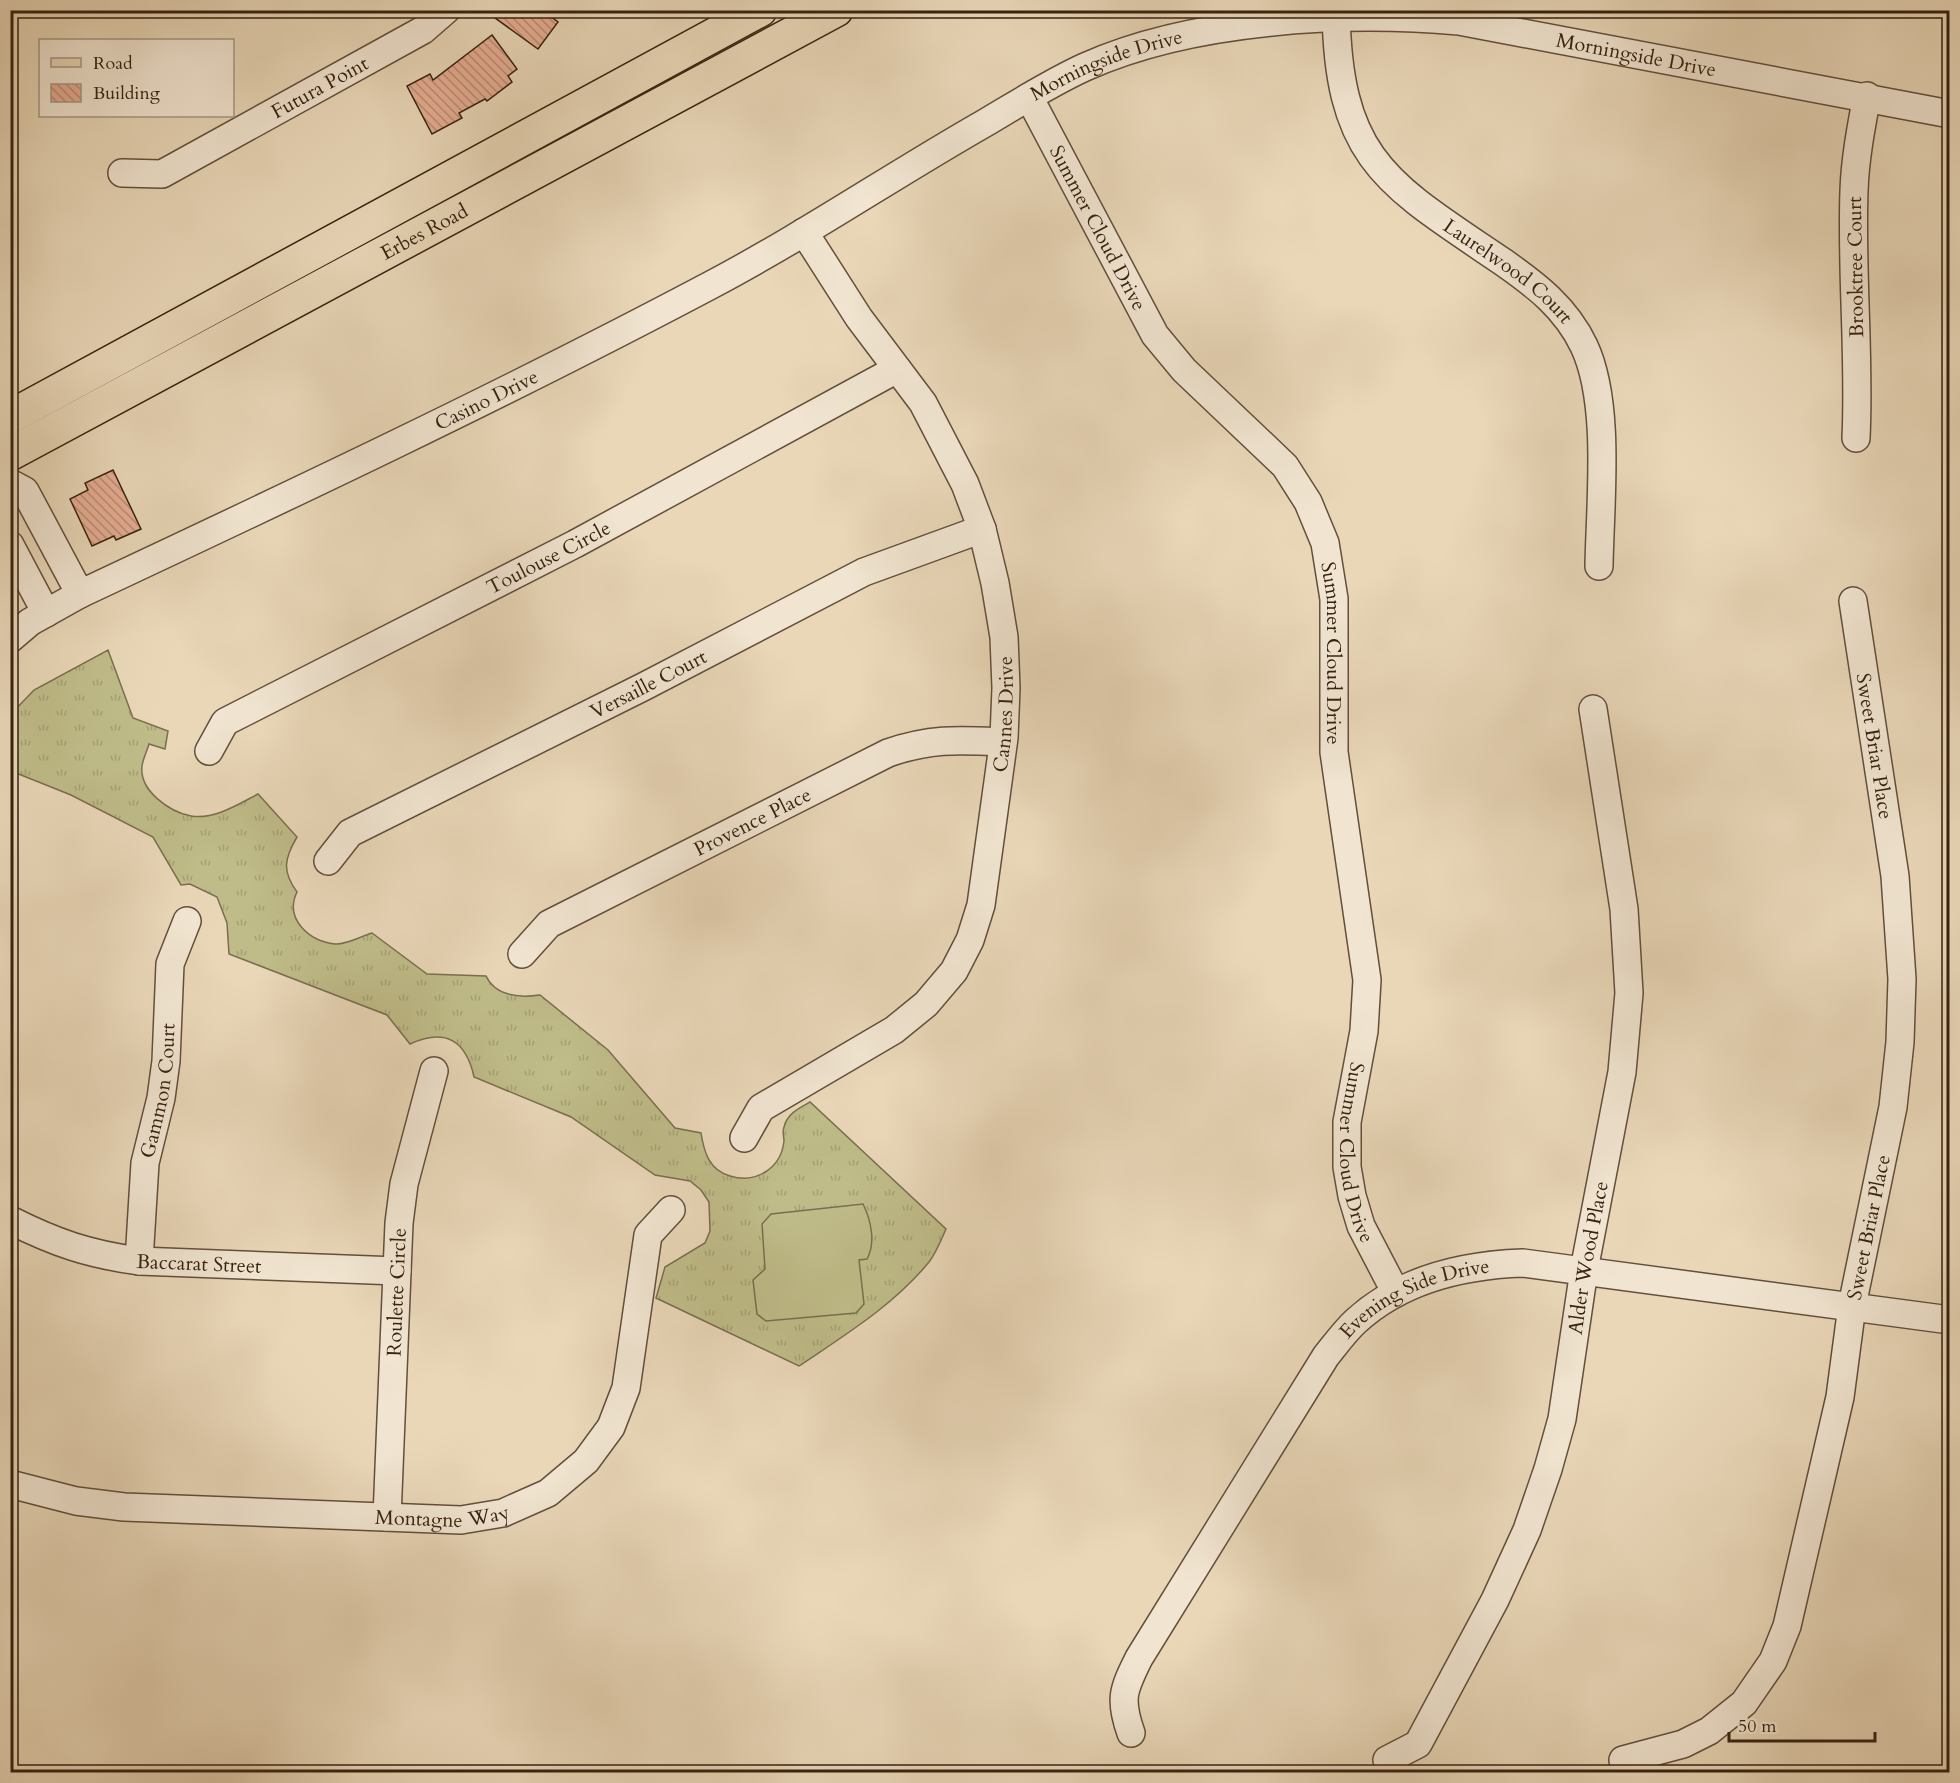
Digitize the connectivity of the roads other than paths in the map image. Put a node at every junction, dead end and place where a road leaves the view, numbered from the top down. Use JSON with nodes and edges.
{"nodes":[{"id":1,"x":446,"y":10,"type":"edge"},
{"id":2,"x":760,"y":10,"type":"edge"},
{"id":3,"x":836,"y":10,"type":"edge"},
{"id":4,"x":1336,"y":14,"type":"edge"},
{"id":5,"x":1866,"y":96,"type":"junction"},
{"id":6,"x":1029,"y":97,"type":"junction"},
{"id":7,"x":1950,"y":114,"type":"edge"},
{"id":8,"x":949,"y":144,"type":"joint"},
{"id":9,"x":122,"y":173,"type":"dead end"},
{"id":10,"x":804,"y":232,"type":"junction"},
{"id":11,"x":897,"y":369,"type":"junction"},
{"id":12,"x":10,"y":417,"type":"edge"},
{"id":13,"x":1856,"y":438,"type":"dead end"},
{"id":14,"x":10,"y":454,"type":"edge"},
{"id":15,"x":10,"y":483,"type":"edge"},
{"id":16,"x":982,"y":529,"type":"junction"},
{"id":17,"x":10,"y":545,"type":"edge"},
{"id":18,"x":1599,"y":566,"type":"dead end"},
{"id":19,"x":80,"y":594,"type":"junction"},
{"id":20,"x":1853,"y":601,"type":"dead end"},
{"id":21,"x":46,"y":613,"type":"junction"},
{"id":22,"x":10,"y":639,"type":"edge"},
{"id":23,"x":1593,"y":709,"type":"dead end"},
{"id":24,"x":1003,"y":742,"type":"junction"},
{"id":25,"x":208,"y":751,"type":"dead end"},
{"id":26,"x":328,"y":861,"type":"dead end"},
{"id":27,"x":187,"y":921,"type":"dead end"},
{"id":28,"x":522,"y":954,"type":"dead end"},
{"id":29,"x":434,"y":1071,"type":"dead end"},
{"id":30,"x":744,"y":1138,"type":"dead end"},
{"id":31,"x":671,"y":1210,"type":"dead end"},
{"id":32,"x":10,"y":1220,"type":"edge"},
{"id":33,"x":139,"y":1261,"type":"junction"},
{"id":34,"x":1584,"y":1270,"type":"junction"},
{"id":35,"x":397,"y":1271,"type":"junction"},
{"id":36,"x":1396,"y":1293,"type":"junction"},
{"id":37,"x":1852,"y":1306,"type":"junction"},
{"id":38,"x":1950,"y":1320,"type":"edge"},
{"id":39,"x":10,"y":1484,"type":"edge"},
{"id":40,"x":387,"y":1518,"type":"junction"},
{"id":41,"x":1131,"y":1733,"type":"dead end"},
{"id":42,"x":1387,"y":1760,"type":"dead end"},
{"id":43,"x":1623,"y":1760,"type":"dead end"}],
"edges":[{"from":1,"to":9,"type":"street","name":"Futura Point"},
{"from":2,"to":12,"type":"main road","name":"Erbes Road"},
{"from":3,"to":14,"type":"main road","name":"Erbes Road"},
{"from":4,"to":5,"type":"street","name":"Morningside Drive"},
{"from":4,"to":6,"type":"street","name":"Morningside Drive"},
{"from":4,"to":18,"type":"street","name":"Laurelwood Court"},
{"from":5,"to":7,"type":"street","name":"Morningside Drive"},
{"from":5,"to":13,"type":"street","name":"Brooktree Court"},
{"from":6,"to":8,"type":"street","name":"Morningside Drive"},
{"from":6,"to":36,"type":"street","name":"Summer Cloud Drive"},
{"from":8,"to":10,"type":"street","name":"Casino Drive"},
{"from":10,"to":11,"type":"street","name":"Cannes Drive"},
{"from":10,"to":19,"type":"street","name":"Casino Drive"},
{"from":11,"to":16,"type":"street","name":"Cannes Drive"},
{"from":11,"to":25,"type":"street","name":"Toulouse Circle"},
{"from":15,"to":19,"type":"street"},
{"from":16,"to":24,"type":"street","name":"Cannes Drive"},
{"from":16,"to":26,"type":"street","name":"Versaille Court"},
{"from":17,"to":21,"type":"street"},
{"from":19,"to":21,"type":"street","name":"Casino Drive"},
{"from":20,"to":37,"type":"street","name":"Sweet Briar Place"},
{"from":21,"to":22,"type":"street","name":"Casino Drive"},
{"from":23,"to":34,"type":"street","name":"Alder Wood Place"},
{"from":24,"to":28,"type":"street","name":"Provence Place"},
{"from":24,"to":30,"type":"street","name":"Cannes Drive"},
{"from":27,"to":33,"type":"street","name":"Gammon Court"},
{"from":29,"to":35,"type":"street","name":"Roulette Circle"},
{"from":31,"to":40,"type":"street","name":"Montagne Way"},
{"from":32,"to":33,"type":"street","name":"Baccarat Street"},
{"from":33,"to":35,"type":"street","name":"Baccarat Street"},
{"from":34,"to":36,"type":"street","name":"Evening Side Drive"},
{"from":34,"to":37,"type":"street","name":"Evening Side Drive"},
{"from":34,"to":42,"type":"street","name":"Alder Wood Place"},
{"from":35,"to":40,"type":"street","name":"Roulette Circle"},
{"from":36,"to":41,"type":"street","name":"Evening Side Drive"},
{"from":37,"to":38,"type":"street","name":"Evening Side Drive"},
{"from":37,"to":43,"type":"street","name":"Sweet Briar Place"},
{"from":39,"to":40,"type":"street","name":"Montagne Way"}]}
